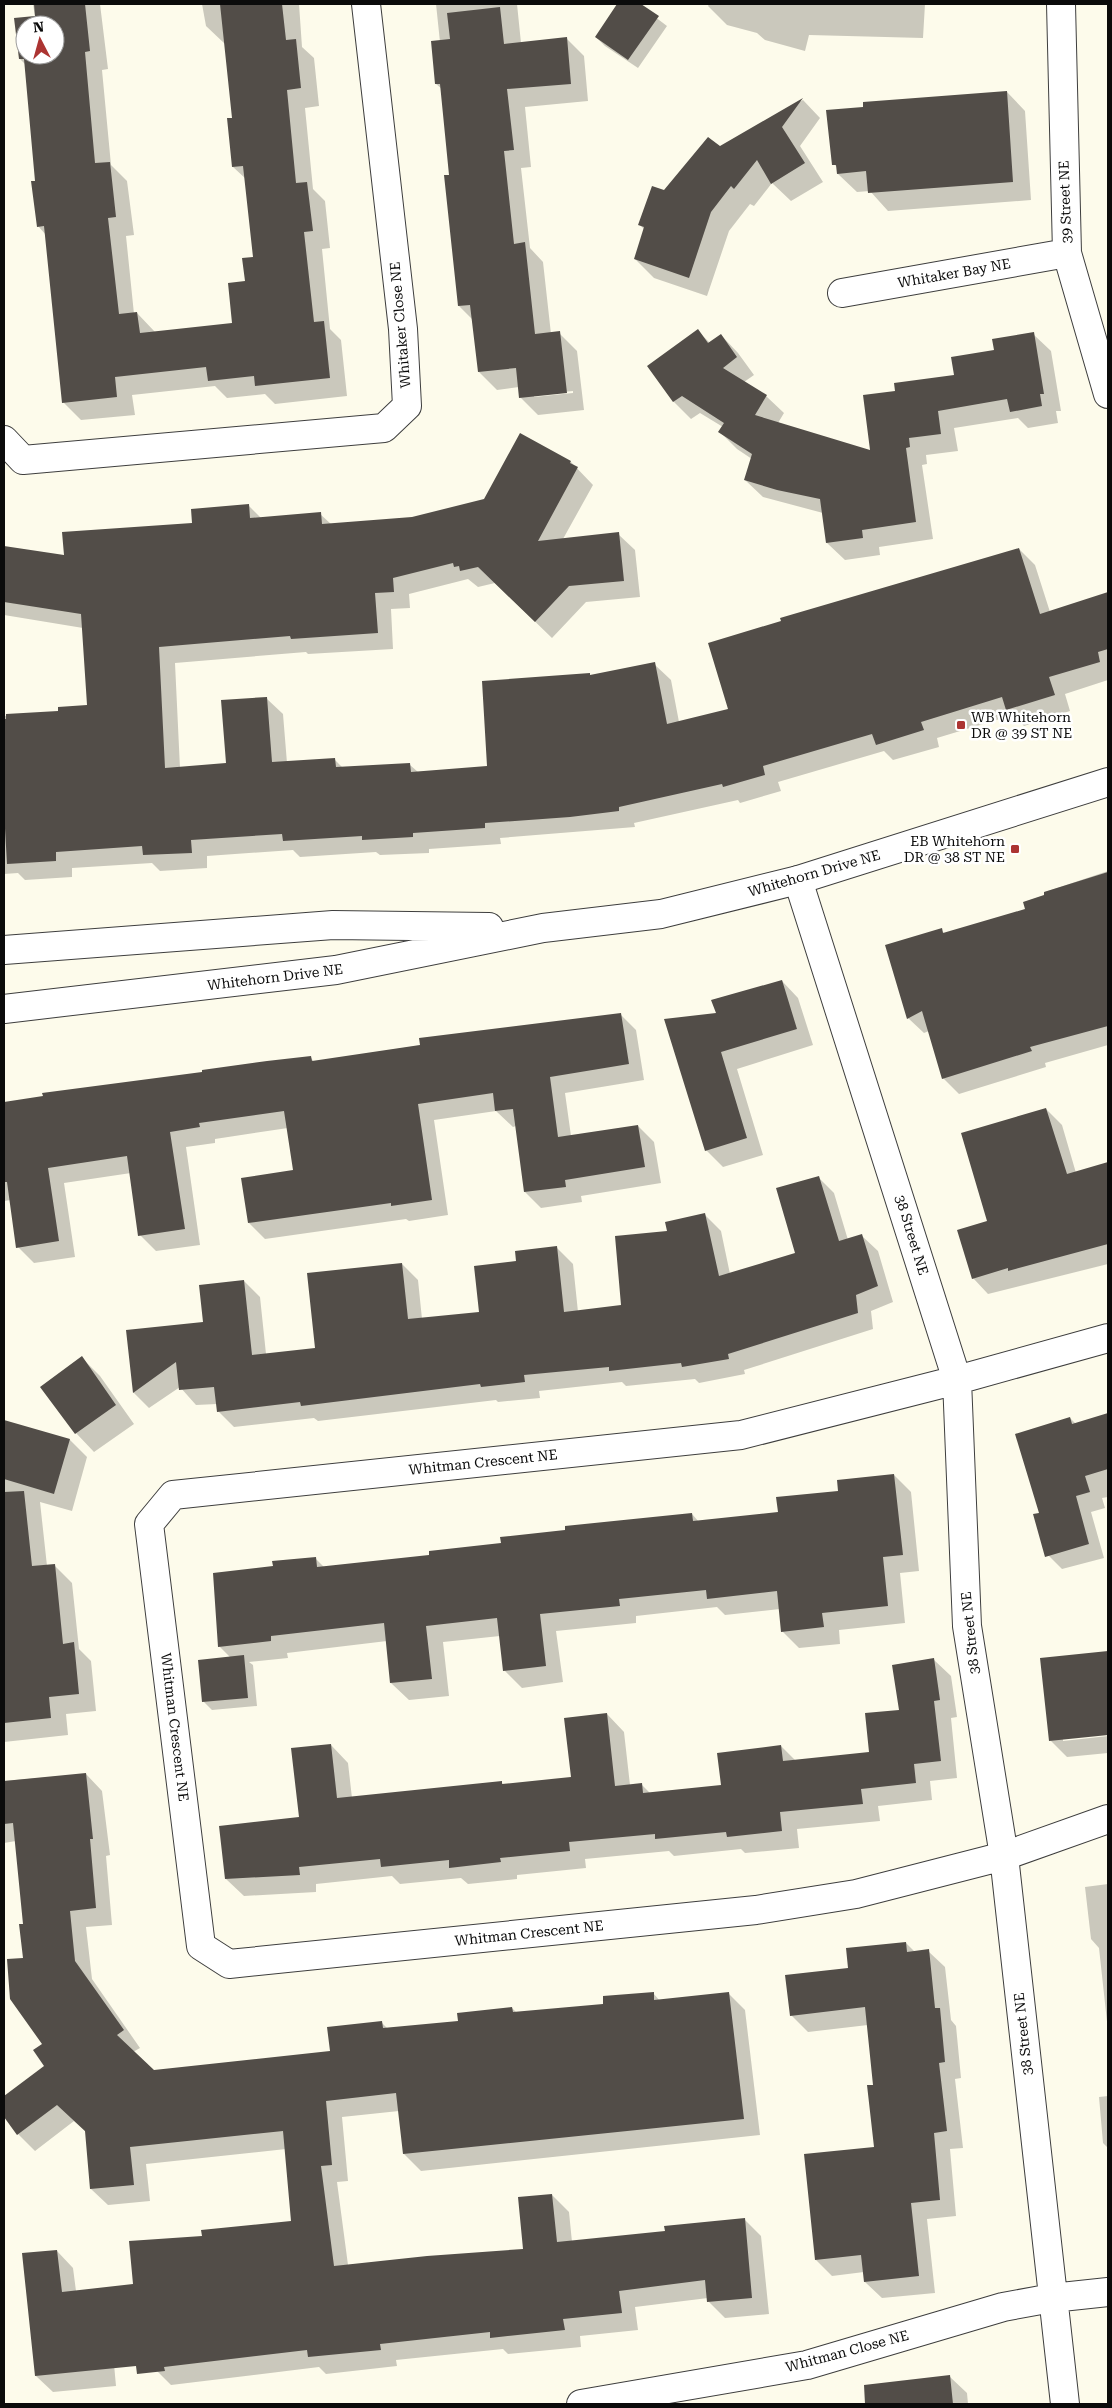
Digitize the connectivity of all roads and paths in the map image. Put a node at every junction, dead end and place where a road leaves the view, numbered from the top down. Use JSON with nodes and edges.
{"nodes":[{"id":1,"x":366,"y":4,"type":"edge"},
{"id":2,"x":1061,"y":4,"type":"edge"},
{"id":3,"x":1067,"y":253,"type":"junction"},
{"id":4,"x":842,"y":293,"type":"dead end"},
{"id":5,"x":1108,"y":394,"type":"edge"},
{"id":6,"x":4,"y":440,"type":"edge"},
{"id":7,"x":1108,"y":782,"type":"edge"},
{"id":8,"x":798,"y":880,"type":"junction"},
{"id":9,"x":543,"y":928,"type":"junction"},
{"id":10,"x":4,"y":950,"type":"edge"},
{"id":11,"x":4,"y":1009,"type":"edge"},
{"id":12,"x":1108,"y":1338,"type":"edge"},
{"id":13,"x":957,"y":1380,"type":"junction"},
{"id":14,"x":1108,"y":1819,"type":"edge"},
{"id":15,"x":1004,"y":1856,"type":"junction"},
{"id":16,"x":1108,"y":2292,"type":"edge"},
{"id":17,"x":1052,"y":2298,"type":"junction"},
{"id":18,"x":581,"y":2404,"type":"edge"},
{"id":19,"x":1065,"y":2404,"type":"edge"}],
"edges":[{"from":1,"to":6,"type":"street","name":"Whitaker Close NE"},
{"from":2,"to":3,"type":"street","name":"39 Street NE"},
{"from":3,"to":4,"type":"street","name":"Whitaker Bay NE"},
{"from":3,"to":5,"type":"street","name":"39 Street NE"},
{"from":7,"to":8,"type":"street","name":"Whitehorn Drive NE"},
{"from":8,"to":9,"type":"street","name":"Whitehorn Drive NE"},
{"from":8,"to":13,"type":"street","name":"38 Street NE"},
{"from":9,"to":10,"type":"street","name":"Whitehorn Drive NE"},
{"from":9,"to":11,"type":"street","name":"Whitehorn Drive NE"},
{"from":12,"to":13,"type":"street","name":"Whitman Crescent NE"},
{"from":13,"to":15,"type":"street","name":"38 Street NE"},
{"from":13,"to":15,"type":"street","name":"Whitman Crescent NE"},
{"from":14,"to":15,"type":"street","name":"Whitman Crescent NE"},
{"from":15,"to":17,"type":"street","name":"38 Street NE"},
{"from":16,"to":17,"type":"street","name":"Whitman Close NE"},
{"from":17,"to":18,"type":"street","name":"Whitman Close NE"},
{"from":17,"to":19,"type":"street","name":"38 Street NE"}]}
